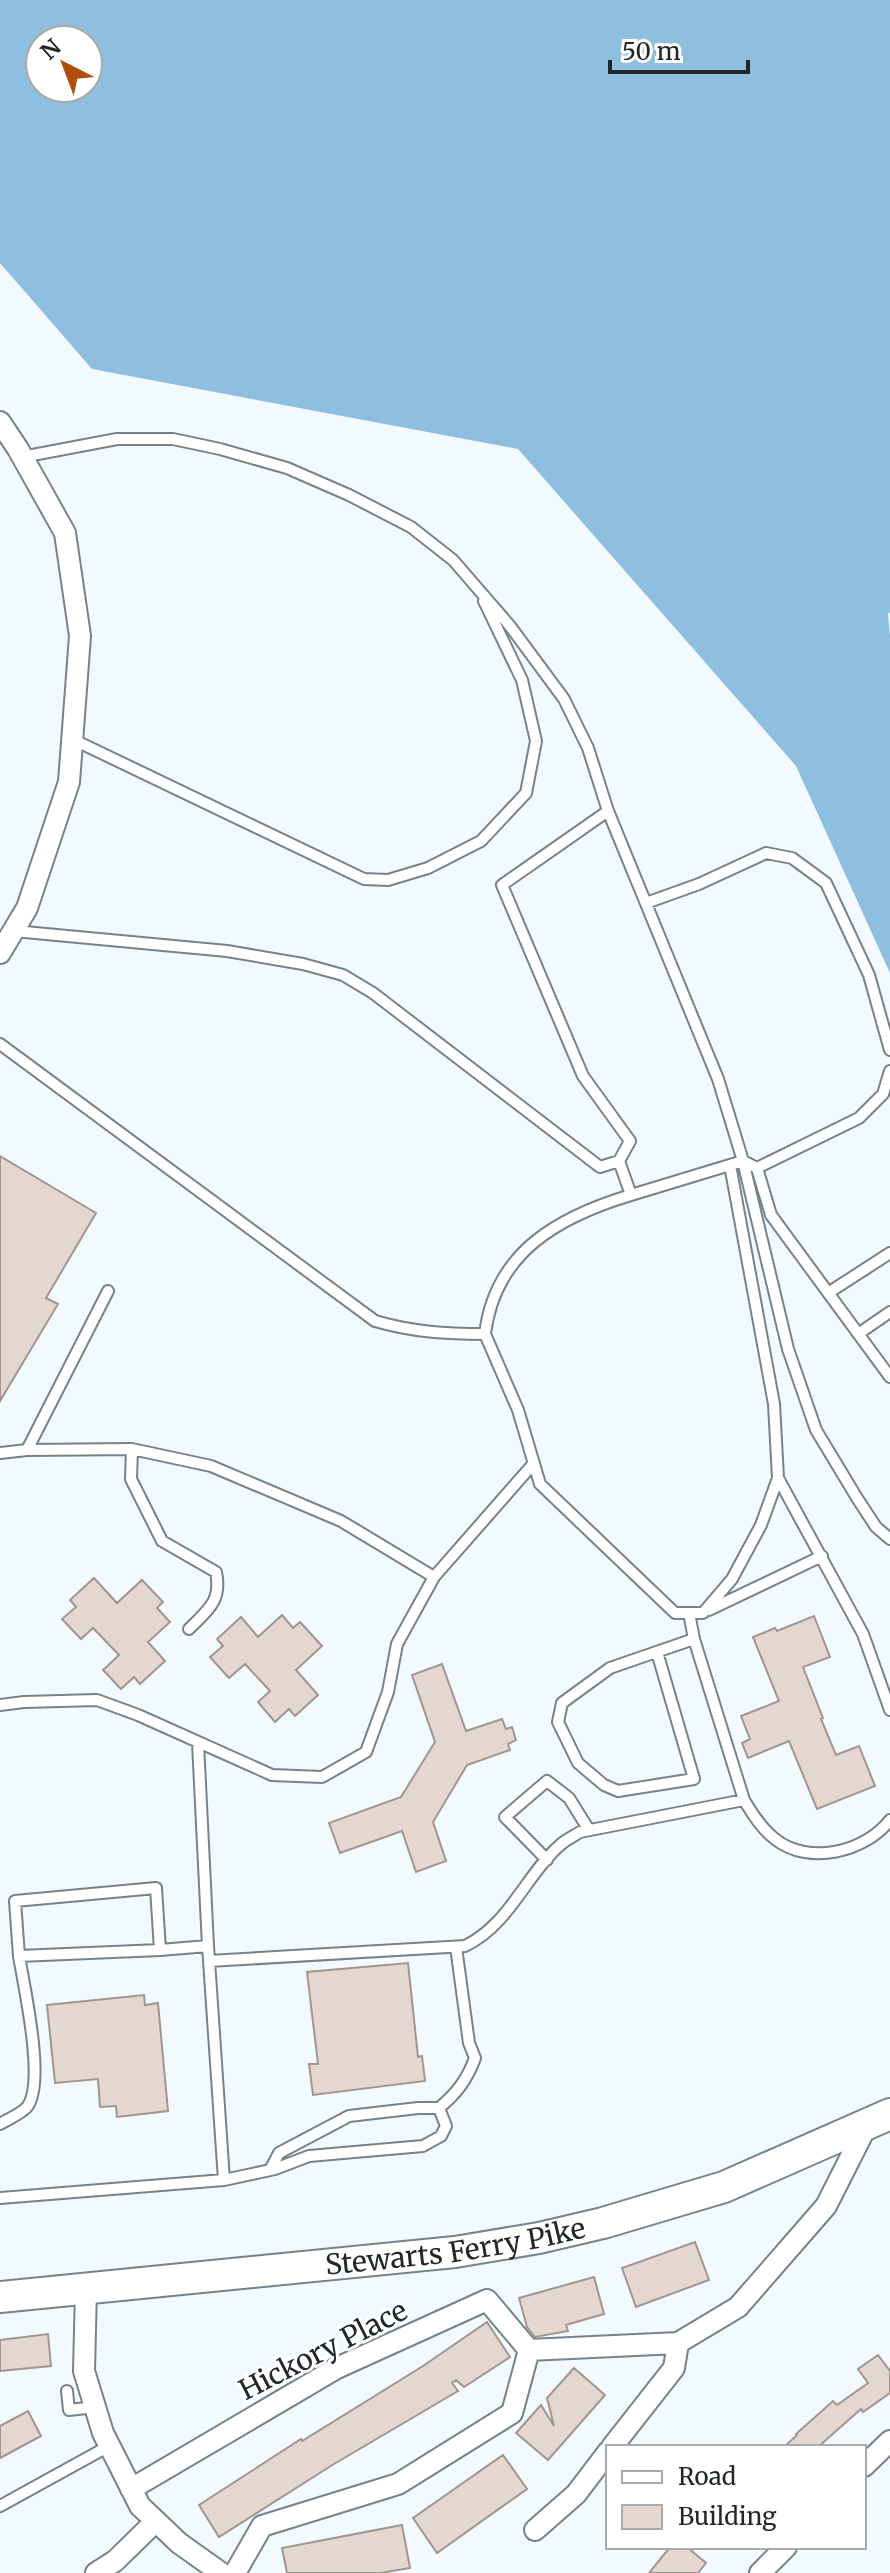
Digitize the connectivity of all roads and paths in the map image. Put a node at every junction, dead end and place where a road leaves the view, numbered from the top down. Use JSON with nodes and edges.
{"nodes":[{"id":1,"x":0,"y":422,"type":"edge"},
{"id":2,"x":22,"y":457,"type":"junction"},
{"id":3,"x":478,"y":589,"type":"junction"},
{"id":4,"x":72,"y":739,"type":"junction"},
{"id":5,"x":608,"y":811,"type":"junction"},
{"id":6,"x":646,"y":903,"type":"junction"},
{"id":7,"x":14,"y":931,"type":"junction"},
{"id":8,"x":0,"y":953,"type":"edge"},
{"id":9,"x":0,"y":1044,"type":"edge"},
{"id":10,"x":890,"y":1050,"type":"edge"},
{"id":11,"x":890,"y":1071,"type":"edge"},
{"id":12,"x":619,"y":1161,"type":"junction"},
{"id":13,"x":743,"y":1161,"type":"junction"},
{"id":14,"x":730,"y":1165,"type":"junction"},
{"id":15,"x":757,"y":1168,"type":"junction"},
{"id":16,"x":631,"y":1195,"type":"junction"},
{"id":17,"x":890,"y":1253,"type":"edge"},
{"id":18,"x":108,"y":1291,"type":"dead end"},
{"id":19,"x":828,"y":1293,"type":"junction"},
{"id":20,"x":890,"y":1312,"type":"edge"},
{"id":21,"x":485,"y":1334,"type":"junction"},
{"id":22,"x":858,"y":1334,"type":"junction"},
{"id":23,"x":890,"y":1377,"type":"edge"},
{"id":24,"x":132,"y":1449,"type":"junction"},
{"id":25,"x":27,"y":1450,"type":"junction"},
{"id":26,"x":0,"y":1453,"type":"edge"},
{"id":27,"x":534,"y":1463,"type":"junction"},
{"id":28,"x":778,"y":1478,"type":"junction"},
{"id":29,"x":890,"y":1539,"type":"edge"},
{"id":30,"x":822,"y":1556,"type":"junction"},
{"id":31,"x":434,"y":1577,"type":"junction"},
{"id":32,"x":689,"y":1613,"type":"junction"},
{"id":33,"x":703,"y":1613,"type":"junction"},
{"id":34,"x":189,"y":1629,"type":"dead end"},
{"id":35,"x":694,"y":1639,"type":"junction"},
{"id":36,"x":657,"y":1652,"type":"junction"},
{"id":37,"x":0,"y":1705,"type":"edge"},
{"id":38,"x":890,"y":1710,"type":"edge"},
{"id":39,"x":198,"y":1743,"type":"junction"},
{"id":40,"x":744,"y":1800,"type":"junction"},
{"id":41,"x":890,"y":1820,"type":"edge"},
{"id":42,"x":589,"y":1830,"type":"junction"},
{"id":43,"x":547,"y":1860,"type":"junction"},
{"id":44,"x":208,"y":1946,"type":"junction"},
{"id":45,"x":456,"y":1947,"type":"junction"},
{"id":46,"x":160,"y":1950,"type":"junction"},
{"id":47,"x":19,"y":1956,"type":"junction"},
{"id":48,"x":209,"y":1961,"type":"junction"},
{"id":49,"x":439,"y":2108,"type":"junction"},
{"id":50,"x":879,"y":2120,"type":"edge"},
{"id":51,"x":0,"y":2124,"type":"edge"},
{"id":52,"x":270,"y":2170,"type":"junction"},
{"id":53,"x":224,"y":2180,"type":"junction"},
{"id":54,"x":0,"y":2198,"type":"edge"},
{"id":55,"x":86,"y":2289,"type":"junction"},
{"id":56,"x":0,"y":2297,"type":"edge"},
{"id":57,"x":678,"y":2343,"type":"junction"},
{"id":58,"x":529,"y":2350,"type":"junction"},
{"id":59,"x":67,"y":2391,"type":"dead end"},
{"id":60,"x":95,"y":2407,"type":"junction"},
{"id":61,"x":890,"y":2441,"type":"edge"},
{"id":62,"x":614,"y":2445,"type":"edge"},
{"id":63,"x":109,"y":2446,"type":"junction"},
{"id":64,"x":606,"y":2455,"type":"edge"},
{"id":65,"x":866,"y":2464,"type":"edge"},
{"id":66,"x":131,"y":2489,"type":"junction"},
{"id":67,"x":0,"y":2506,"type":"edge"},
{"id":68,"x":156,"y":2521,"type":"junction"},
{"id":69,"x":535,"y":2530,"type":"dead end"},
{"id":70,"x":784,"y":2549,"type":"edge"},
{"id":71,"x":96,"y":2573,"type":"edge"},
{"id":72,"x":221,"y":2573,"type":"edge"},
{"id":73,"x":235,"y":2573,"type":"edge"},
{"id":74,"x":760,"y":2573,"type":"edge"}],
"edges":[{"from":1,"to":2,"type":"street"},
{"from":2,"to":3,"type":"lane"},
{"from":2,"to":4,"type":"street"},
{"from":3,"to":4,"type":"lane"},
{"from":3,"to":5,"type":"lane"},
{"from":4,"to":7,"type":"street"},
{"from":5,"to":6,"type":"lane"},
{"from":5,"to":12,"type":"lane"},
{"from":6,"to":10,"type":"lane"},
{"from":6,"to":13,"type":"lane"},
{"from":7,"to":8,"type":"street"},
{"from":7,"to":12,"type":"lane"},
{"from":9,"to":21,"type":"lane"},
{"from":11,"to":15,"type":"lane"},
{"from":12,"to":16,"type":"lane"},
{"from":13,"to":14,"type":"lane"},
{"from":13,"to":15,"type":"lane"},
{"from":13,"to":29,"type":"lane"},
{"from":14,"to":16,"type":"lane"},
{"from":14,"to":28,"type":"lane"},
{"from":15,"to":19,"type":"lane"},
{"from":16,"to":21,"type":"lane"},
{"from":17,"to":19,"type":"lane"},
{"from":18,"to":25,"type":"lane"},
{"from":19,"to":22,"type":"lane"},
{"from":20,"to":22,"type":"lane"},
{"from":21,"to":27,"type":"lane"},
{"from":22,"to":23,"type":"lane"},
{"from":24,"to":25,"type":"lane"},
{"from":24,"to":31,"type":"lane"},
{"from":24,"to":34,"type":"lane"},
{"from":25,"to":26,"type":"lane"},
{"from":27,"to":31,"type":"lane"},
{"from":27,"to":32,"type":"lane"},
{"from":28,"to":30,"type":"lane"},
{"from":28,"to":33,"type":"lane"},
{"from":30,"to":33,"type":"lane"},
{"from":30,"to":38,"type":"lane"},
{"from":31,"to":39,"type":"lane"},
{"from":32,"to":33,"type":"lane"},
{"from":32,"to":35,"type":"lane"},
{"from":35,"to":36,"type":"lane"},
{"from":35,"to":40,"type":"lane"},
{"from":36,"to":36,"type":"lane"},
{"from":37,"to":39,"type":"lane"},
{"from":39,"to":44,"type":"lane"},
{"from":40,"to":41,"type":"lane"},
{"from":40,"to":42,"type":"lane"},
{"from":42,"to":43,"type":"lane"},
{"from":42,"to":43,"type":"lane"},
{"from":43,"to":45,"type":"lane"},
{"from":44,"to":46,"type":"lane"},
{"from":44,"to":48,"type":"lane"},
{"from":45,"to":48,"type":"lane"},
{"from":45,"to":49,"type":"lane"},
{"from":46,"to":47,"type":"lane"},
{"from":46,"to":47,"type":"lane"},
{"from":47,"to":51,"type":"lane"},
{"from":48,"to":53,"type":"lane"},
{"from":49,"to":52,"type":"lane"},
{"from":49,"to":52,"type":"lane"},
{"from":50,"to":55,"type":"main road","name":"Stewarts Ferry Pike"},
{"from":50,"to":57,"type":"street"},
{"from":52,"to":53,"type":"lane"},
{"from":53,"to":54,"type":"lane"},
{"from":55,"to":56,"type":"main road","name":"Stewarts Ferry Pike"},
{"from":55,"to":60,"type":"street"},
{"from":57,"to":58,"type":"street"},
{"from":57,"to":62,"type":"street"},
{"from":58,"to":66,"type":"street","name":"Hickory Place"},
{"from":58,"to":73,"type":"street"},
{"from":59,"to":60,"type":"lane"},
{"from":60,"to":63,"type":"street"},
{"from":61,"to":65,"type":"street"},
{"from":63,"to":66,"type":"street"},
{"from":63,"to":67,"type":"lane"},
{"from":64,"to":69,"type":"street"},
{"from":66,"to":68,"type":"street"},
{"from":68,"to":71,"type":"street"},
{"from":68,"to":72,"type":"street"},
{"from":70,"to":74,"type":"street"}]}
